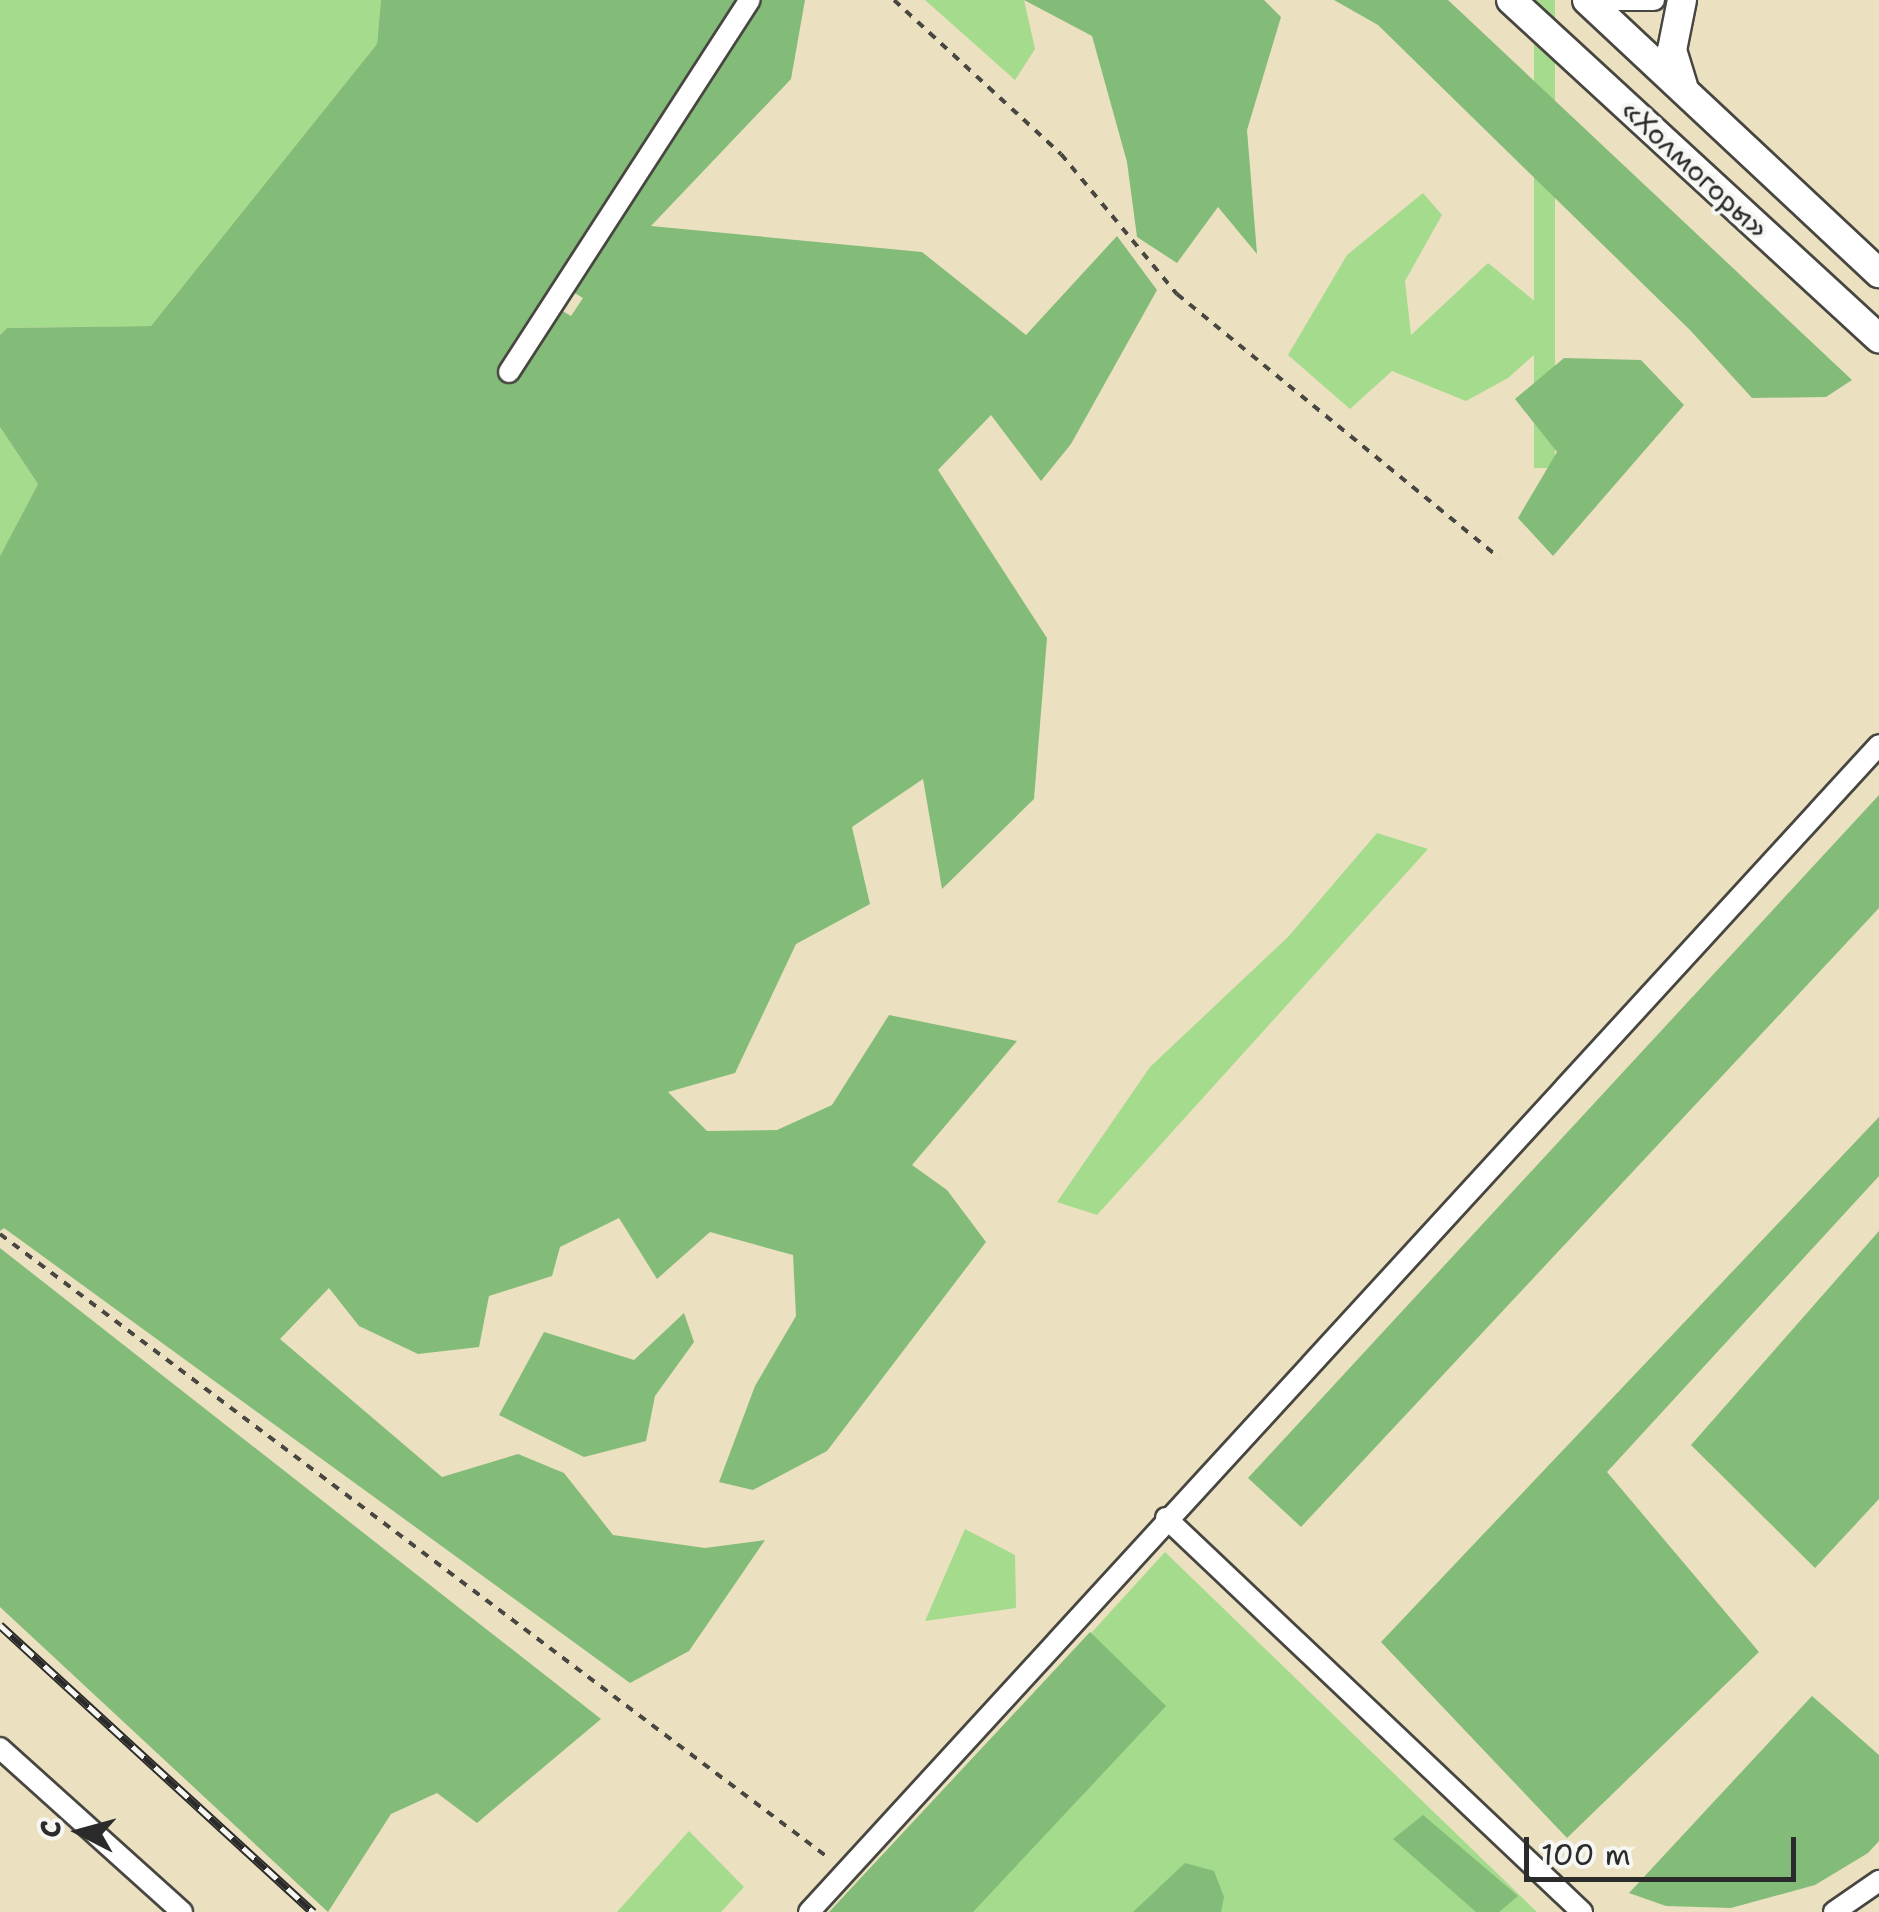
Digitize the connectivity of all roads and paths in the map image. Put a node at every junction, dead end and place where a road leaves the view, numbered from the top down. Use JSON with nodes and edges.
{"nodes":[{"id":1,"x":750,"y":0,"type":"edge"},
{"id":2,"x":894,"y":0,"type":"edge"},
{"id":3,"x":1511,"y":0,"type":"edge"},
{"id":4,"x":1587,"y":0,"type":"edge"},
{"id":5,"x":1605,"y":0,"type":"edge"},
{"id":6,"x":1654,"y":0,"type":"edge"},
{"id":7,"x":1682,"y":0,"type":"edge"},
{"id":8,"x":1686,"y":92,"type":"junction"},
{"id":9,"x":1879,"y":273,"type":"edge"},
{"id":10,"x":1879,"y":338,"type":"edge"},
{"id":11,"x":509,"y":372,"type":"dead end"},
{"id":12,"x":1498,"y":558,"type":"dead end"},
{"id":13,"x":1879,"y":745,"type":"edge"},
{"id":14,"x":0,"y":1234,"type":"edge"},
{"id":15,"x":1166,"y":1518,"type":"junction"},
{"id":16,"x":0,"y":1748,"type":"edge"},
{"id":17,"x":846,"y":1870,"type":"junction"},
{"id":18,"x":1879,"y":1881,"type":"edge"},
{"id":19,"x":182,"y":1912,"type":"edge"},
{"id":20,"x":809,"y":1912,"type":"edge"},
{"id":21,"x":1582,"y":1912,"type":"edge"},
{"id":22,"x":1834,"y":1912,"type":"edge"}],
"edges":[{"from":1,"to":11,"type":"street"},
{"from":2,"to":12,"type":"path"},
{"from":3,"to":10,"type":"highway","name":"«Холмогоры»"},
{"from":4,"to":8,"type":"highway","name":"«Холмогоры»"},
{"from":5,"to":6,"type":"street"},
{"from":7,"to":8,"type":"highway"},
{"from":8,"to":9,"type":"highway","name":"«Холмогоры»"},
{"from":13,"to":15,"type":"street"},
{"from":14,"to":17,"type":"path"},
{"from":15,"to":17,"type":"street"},
{"from":15,"to":21,"type":"street"},
{"from":16,"to":19,"type":"street"},
{"from":17,"to":20,"type":"street"},
{"from":18,"to":22,"type":"street"}]}
